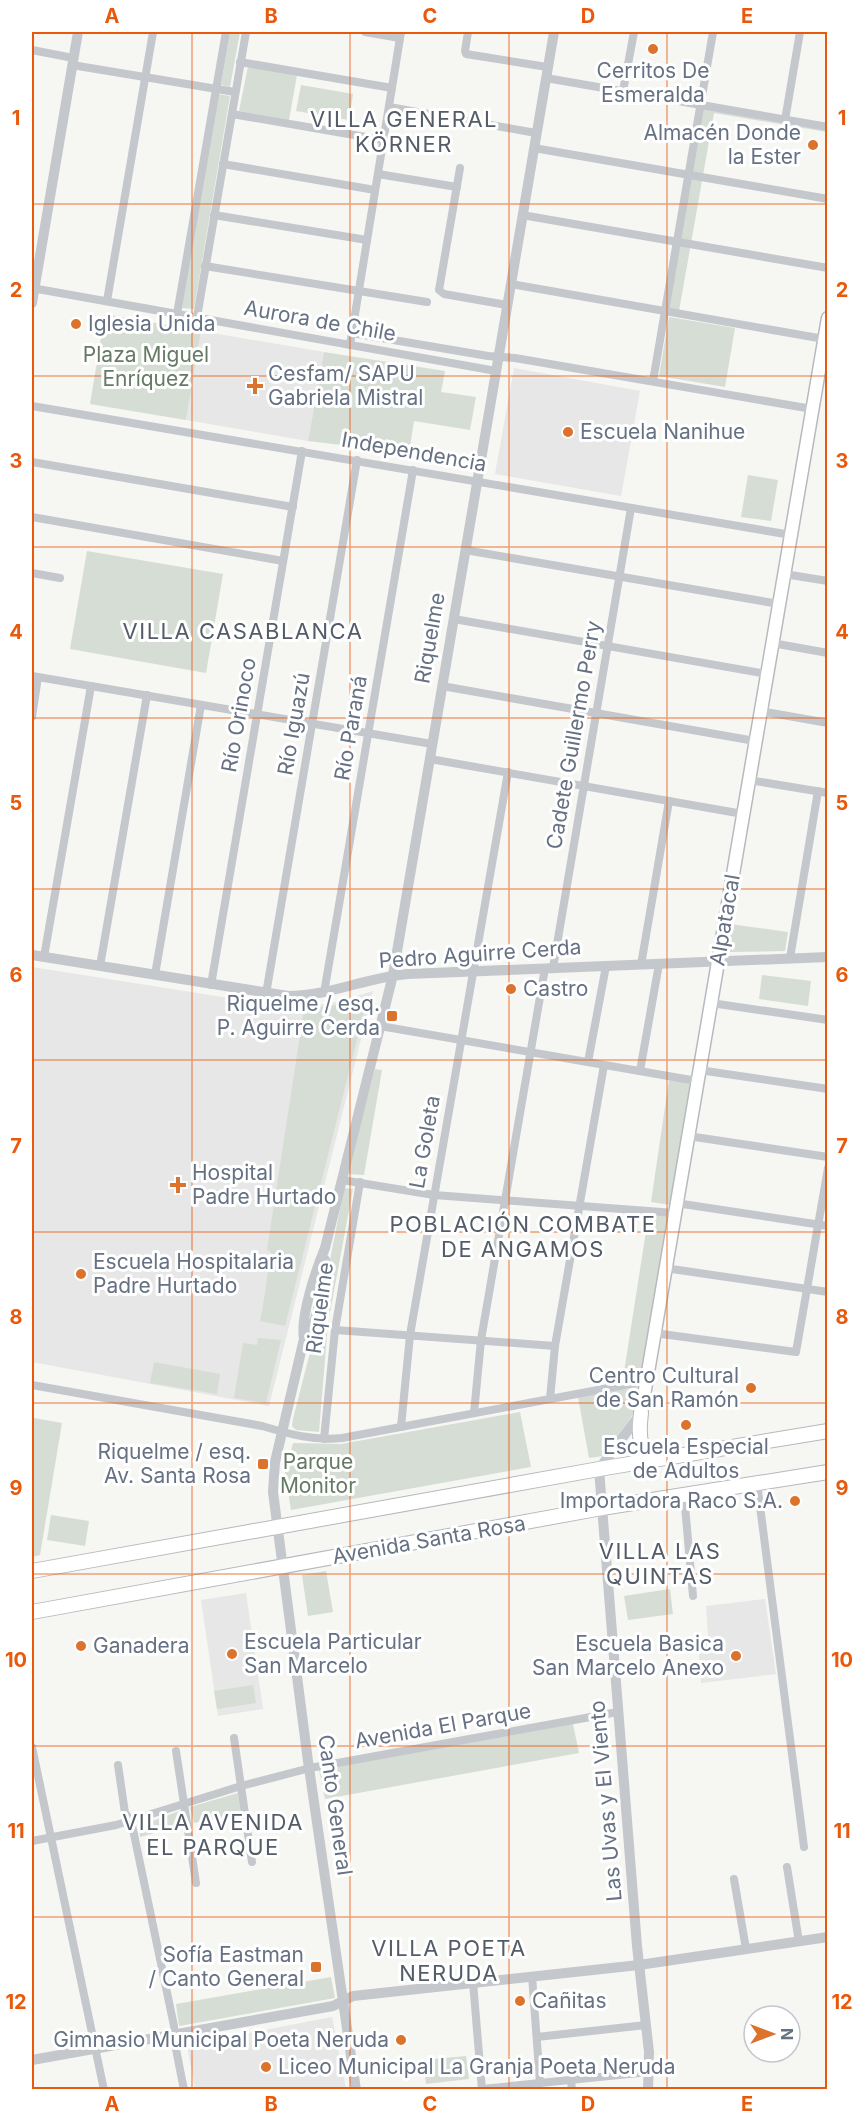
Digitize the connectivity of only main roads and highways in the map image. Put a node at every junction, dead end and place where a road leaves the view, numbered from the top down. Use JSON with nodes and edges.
{"nodes":[{"id":1,"x":828,"y":318,"type":"edge"},
{"id":2,"x":823,"y":368,"type":"edge"},
{"id":3,"x":822,"y":383,"type":"edge"},
{"id":4,"x":641,"y":1413,"type":"joint"},
{"id":5,"x":828,"y":1431,"type":"edge"},
{"id":6,"x":650,"y":1460,"type":"junction"},
{"id":7,"x":828,"y":1472,"type":"edge"},
{"id":8,"x":32,"y":1571,"type":"edge"},
{"id":9,"x":32,"y":1612,"type":"edge"}],
"edges":[{"from":1,"to":2,"type":"main road","name":"Alpatacal"},
{"from":2,"to":3,"type":"main road","name":"Alpatacal"},
{"from":3,"to":4,"type":"main road","name":"Alpatacal"},
{"from":4,"to":6,"type":"main road"},
{"from":5,"to":6,"type":"main road","name":"Avenida Santa Rosa"},
{"from":6,"to":8,"type":"main road","name":"Avenida Santa Rosa"},
{"from":7,"to":9,"type":"main road","name":"Avenida Santa Rosa"}]}
